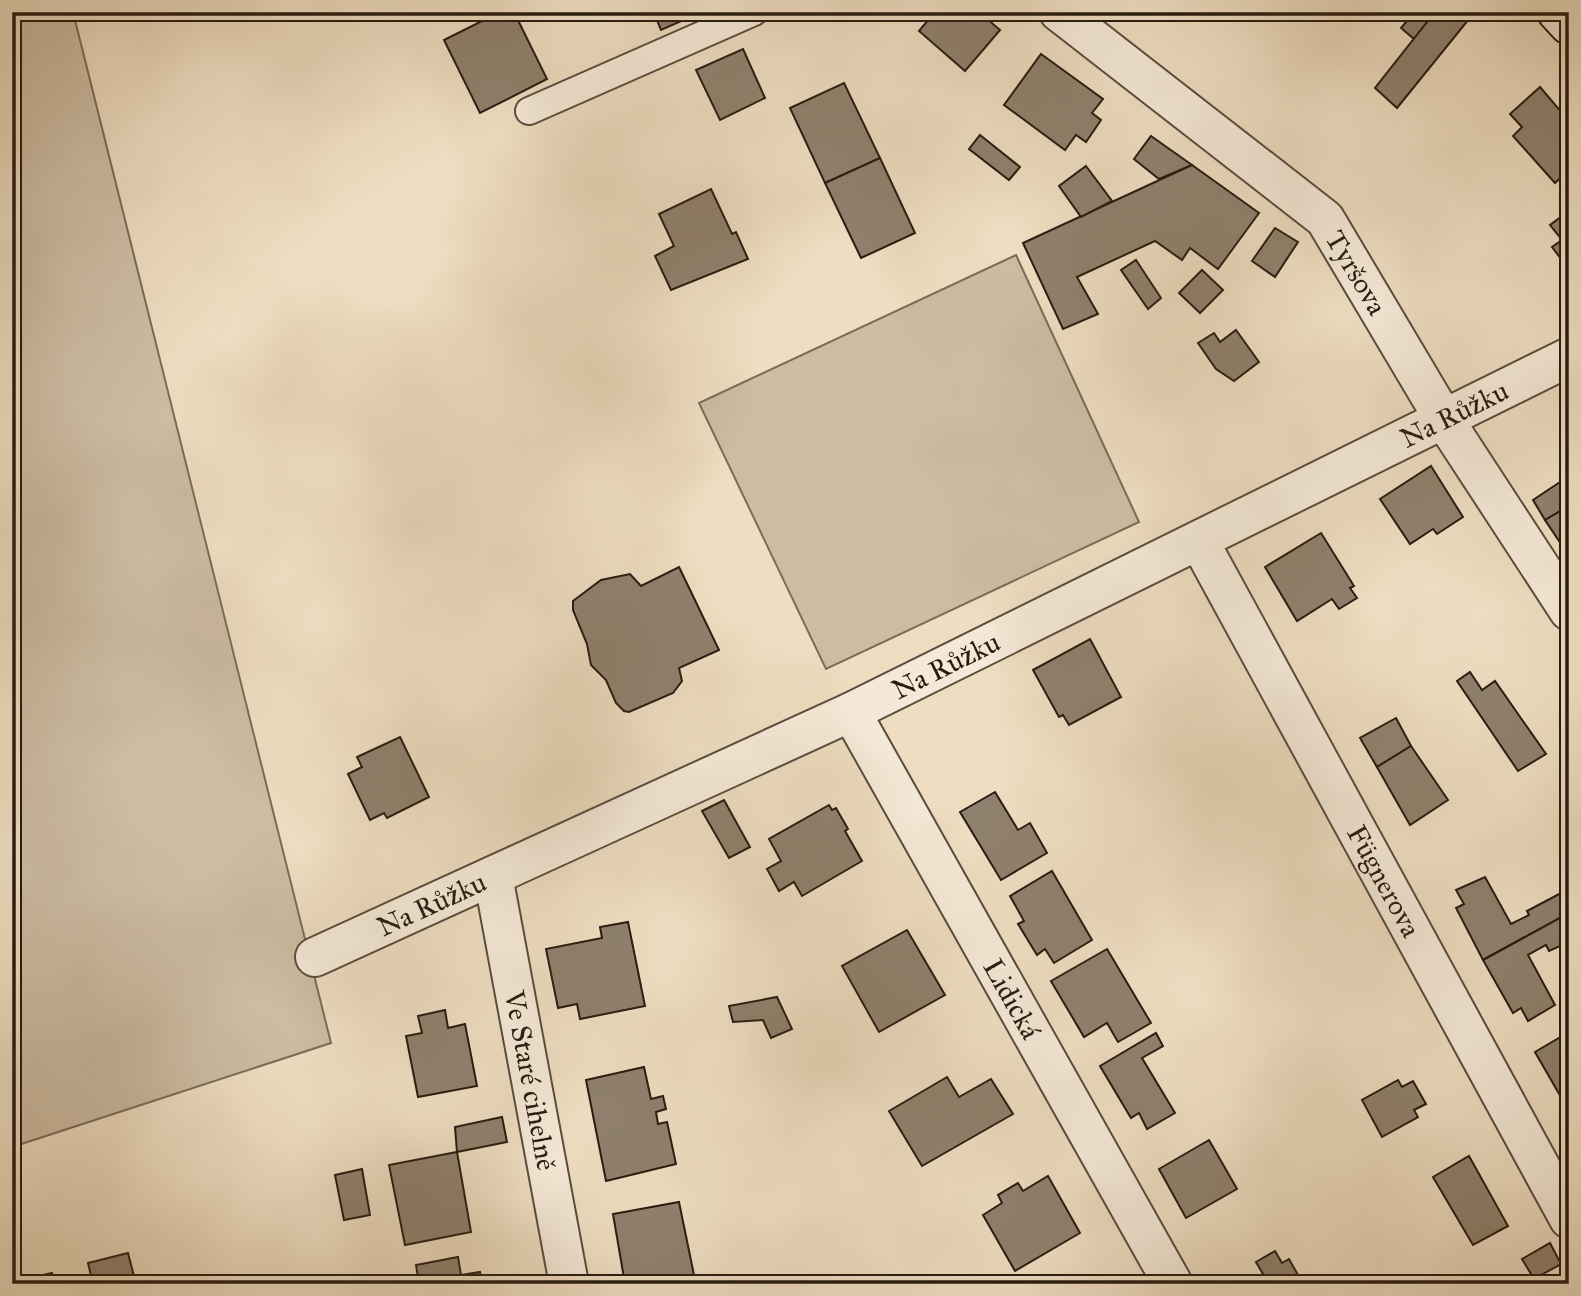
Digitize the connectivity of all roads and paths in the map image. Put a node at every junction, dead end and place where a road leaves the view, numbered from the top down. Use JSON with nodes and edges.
{"nodes":[{"id":1,"x":754,"y":12,"type":"edge"},
{"id":2,"x":1059,"y":12,"type":"edge"},
{"id":3,"x":1557,"y":12,"type":"edge"},
{"id":4,"x":1569,"y":24,"type":"edge"},
{"id":5,"x":528,"y":111,"type":"dead end"},
{"id":6,"x":1569,"y":357,"type":"edge"},
{"id":7,"x":1445,"y":421,"type":"junction"},
{"id":8,"x":1199,"y":541,"type":"junction"},
{"id":9,"x":1569,"y":611,"type":"edge"},
{"id":10,"x":851,"y":712,"type":"junction"},
{"id":11,"x":493,"y":876,"type":"junction"},
{"id":12,"x":315,"y":957,"type":"dead end"},
{"id":13,"x":1569,"y":1219,"type":"edge"},
{"id":14,"x":569,"y":1284,"type":"edge"},
{"id":15,"x":1173,"y":1284,"type":"edge"}],
"edges":[{"from":1,"to":5,"type":"lane"},
{"from":2,"to":7,"type":"street","name":"Tyršova"},
{"from":3,"to":4,"type":"street"},
{"from":6,"to":7,"type":"street","name":"Na Růžku"},
{"from":7,"to":8,"type":"street","name":"Na Růžku"},
{"from":7,"to":9,"type":"street","name":"Tyršova"},
{"from":8,"to":10,"type":"street","name":"Na Růžku"},
{"from":8,"to":13,"type":"street","name":"Fügnerova"},
{"from":10,"to":11,"type":"street","name":"Na Růžku"},
{"from":10,"to":15,"type":"street","name":"Lidická"},
{"from":11,"to":12,"type":"street","name":"Na Růžku"},
{"from":11,"to":14,"type":"street","name":"Ve Staré cihelně"}]}
